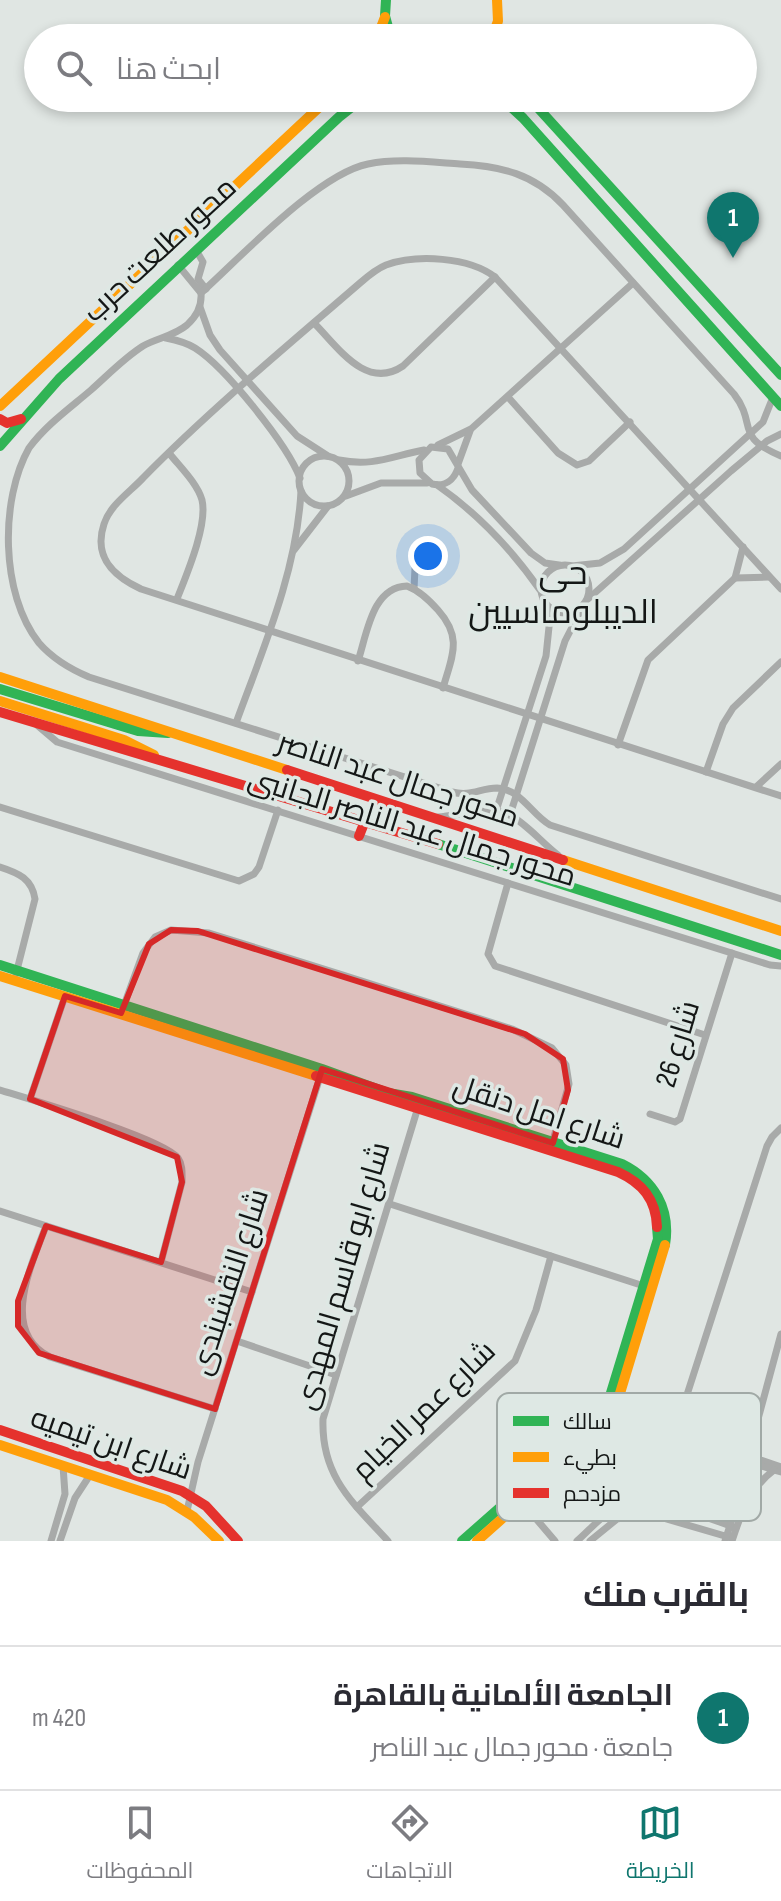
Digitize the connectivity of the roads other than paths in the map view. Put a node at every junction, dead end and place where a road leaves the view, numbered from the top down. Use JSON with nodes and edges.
{"nodes":[{"id":1,"x":386,"y":0,"type":"edge"},
{"id":2,"x":497,"y":1,"type":"edge"},
{"id":3,"x":385,"y":16,"type":"junction"},
{"id":4,"x":498,"y":21,"type":"junction"},
{"id":5,"x":382,"y":24,"type":"edge"},
{"id":6,"x":387,"y":24,"type":"edge"},
{"id":7,"x":497,"y":24,"type":"edge"},
{"id":8,"x":498,"y":24,"type":"edge"},
{"id":9,"x":314,"y":112,"type":"edge"},
{"id":10,"x":345,"y":112,"type":"edge"},
{"id":11,"x":516,"y":112,"type":"edge"},
{"id":12,"x":542,"y":112,"type":"edge"},
{"id":13,"x":195,"y":249,"type":"junction"},
{"id":14,"x":178,"y":265,"type":"junction"},
{"id":15,"x":495,"y":277,"type":"junction"},
{"id":16,"x":633,"y":283,"type":"junction"},
{"id":17,"x":204,"y":291,"type":"junction"},
{"id":18,"x":200,"y":307,"type":"junction"},
{"id":19,"x":314,"y":323,"type":"junction"},
{"id":20,"x":164,"y":337,"type":"junction"},
{"id":21,"x":562,"y":348,"type":"junction"},
{"id":22,"x":781,"y":375,"type":"edge"},
{"id":23,"x":248,"y":381,"type":"junction"},
{"id":24,"x":238,"y":390,"type":"junction"},
{"id":25,"x":508,"y":397,"type":"junction"},
{"id":26,"x":777,"y":401,"type":"edge"},
{"id":27,"x":0,"y":406,"type":"edge"},
{"id":28,"x":24,"y":417,"type":"junction"},
{"id":29,"x":0,"y":419,"type":"edge"},
{"id":30,"x":630,"y":422,"type":"junction"},
{"id":31,"x":763,"y":422,"type":"junction"},
{"id":32,"x":471,"y":429,"type":"junction"},
{"id":33,"x":749,"y":435,"type":"junction"},
{"id":34,"x":778,"y":435,"type":"edge"},
{"id":35,"x":0,"y":446,"type":"edge"},
{"id":36,"x":436,"y":446,"type":"junction"},
{"id":37,"x":760,"y":447,"type":"junction"},
{"id":38,"x":426,"y":450,"type":"junction"},
{"id":39,"x":169,"y":453,"type":"junction"},
{"id":40,"x":328,"y":456,"type":"junction"},
{"id":41,"x":781,"y":456,"type":"edge"},
{"id":42,"x":337,"y":460,"type":"junction"},
{"id":43,"x":458,"y":466,"type":"junction"},
{"id":44,"x":300,"y":478,"type":"junction"},
{"id":45,"x":428,"y":483,"type":"junction"},
{"id":46,"x":437,"y":485,"type":"junction"},
{"id":47,"x":689,"y":487,"type":"junction"},
{"id":48,"x":301,"y":491,"type":"junction"},
{"id":49,"x":344,"y":496,"type":"junction"},
{"id":50,"x":699,"y":499,"type":"junction"},
{"id":51,"x":328,"y":506,"type":"junction"},
{"id":52,"x":416,"y":547,"type":"dead end"},
{"id":53,"x":743,"y":547,"type":"junction"},
{"id":54,"x":293,"y":552,"type":"junction"},
{"id":55,"x":559,"y":565,"type":"junction"},
{"id":56,"x":572,"y":566,"type":"junction"},
{"id":57,"x":770,"y":577,"type":"junction"},
{"id":58,"x":735,"y":578,"type":"junction"},
{"id":59,"x":414,"y":589,"type":"junction"},
{"id":60,"x":781,"y":589,"type":"edge"},
{"id":61,"x":540,"y":590,"type":"junction"},
{"id":62,"x":177,"y":599,"type":"junction"},
{"id":63,"x":585,"y":603,"type":"junction"},
{"id":64,"x":546,"y":605,"type":"junction"},
{"id":65,"x":269,"y":632,"type":"junction"},
{"id":66,"x":358,"y":661,"type":"junction"},
{"id":67,"x":781,"y":662,"type":"edge"},
{"id":68,"x":0,"y":677,"type":"edge"},
{"id":69,"x":443,"y":688,"type":"junction"},
{"id":70,"x":0,"y":689,"type":"edge"},
{"id":71,"x":0,"y":701,"type":"edge"},
{"id":72,"x":0,"y":712,"type":"edge"},
{"id":73,"x":527,"y":715,"type":"junction"},
{"id":74,"x":540,"y":719,"type":"junction"},
{"id":75,"x":36,"y":723,"type":"junction"},
{"id":76,"x":236,"y":723,"type":"junction"},
{"id":77,"x":177,"y":733,"type":"junction"},
{"id":78,"x":618,"y":745,"type":"junction"},
{"id":79,"x":161,"y":761,"type":"junction"},
{"id":80,"x":781,"y":764,"type":"edge"},
{"id":81,"x":706,"y":772,"type":"junction"},
{"id":82,"x":756,"y":787,"type":"junction"},
{"id":83,"x":503,"y":790,"type":"junction"},
{"id":84,"x":515,"y":794,"type":"junction"},
{"id":85,"x":781,"y":796,"type":"edge"},
{"id":86,"x":0,"y":807,"type":"edge"},
{"id":87,"x":278,"y":810,"type":"junction"},
{"id":88,"x":496,"y":811,"type":"junction"},
{"id":89,"x":510,"y":815,"type":"junction"},
{"id":90,"x":434,"y":817,"type":"junction"},
{"id":91,"x":365,"y":821,"type":"junction"},
{"id":92,"x":359,"y":836,"type":"junction"},
{"id":93,"x":566,"y":861,"type":"junction"},
{"id":94,"x":0,"y":867,"type":"edge"},
{"id":95,"x":508,"y":883,"type":"junction"},
{"id":96,"x":781,"y":899,"type":"edge"},
{"id":97,"x":781,"y":931,"type":"edge"},
{"id":98,"x":732,"y":953,"type":"junction"},
{"id":99,"x":781,"y":955,"type":"edge"},
{"id":100,"x":0,"y":965,"type":"edge"},
{"id":101,"x":781,"y":966,"type":"edge"},
{"id":102,"x":16,"y":975,"type":"junction"},
{"id":103,"x":0,"y":976,"type":"edge"},
{"id":104,"x":65,"y":996,"type":"junction"},
{"id":105,"x":123,"y":1009,"type":"junction"},
{"id":106,"x":705,"y":1035,"type":"junction"},
{"id":107,"x":321,"y":1073,"type":"junction"},
{"id":108,"x":0,"y":1090,"type":"edge"},
{"id":109,"x":30,"y":1099,"type":"junction"},
{"id":110,"x":419,"y":1105,"type":"junction"},
{"id":111,"x":650,"y":1114,"type":"dead end"},
{"id":112,"x":781,"y":1128,"type":"edge"},
{"id":113,"x":552,"y":1146,"type":"junction"},
{"id":114,"x":390,"y":1204,"type":"junction"},
{"id":115,"x":0,"y":1211,"type":"edge"},
{"id":116,"x":46,"y":1226,"type":"junction"},
{"id":117,"x":551,"y":1256,"type":"junction"},
{"id":118,"x":161,"y":1262,"type":"junction"},
{"id":119,"x":648,"y":1288,"type":"junction"},
{"id":120,"x":252,"y":1292,"type":"junction"},
{"id":121,"x":781,"y":1334,"type":"edge"},
{"id":122,"x":237,"y":1341,"type":"junction"},
{"id":123,"x":336,"y":1375,"type":"junction"},
{"id":124,"x":613,"y":1393,"type":"edge"},
{"id":125,"x":622,"y":1393,"type":"edge"},
{"id":126,"x":687,"y":1393,"type":"edge"},
{"id":127,"x":761,"y":1401,"type":"edge"},
{"id":128,"x":215,"y":1409,"type":"junction"},
{"id":129,"x":0,"y":1430,"type":"edge"},
{"id":130,"x":0,"y":1445,"type":"edge"},
{"id":131,"x":63,"y":1466,"type":"junction"},
{"id":132,"x":779,"y":1470,"type":"edge"},
{"id":133,"x":90,"y":1475,"type":"junction"},
{"id":134,"x":761,"y":1483,"type":"edge"},
{"id":135,"x":191,"y":1496,"type":"junction"},
{"id":136,"x":357,"y":1507,"type":"junction"},
{"id":137,"x":187,"y":1511,"type":"junction"},
{"id":138,"x":497,"y":1514,"type":"edge"},
{"id":139,"x":497,"y":1520,"type":"edge"},
{"id":140,"x":538,"y":1521,"type":"edge"},
{"id":141,"x":599,"y":1521,"type":"edge"},
{"id":142,"x":615,"y":1521,"type":"edge"},
{"id":143,"x":672,"y":1521,"type":"edge"},
{"id":144,"x":714,"y":1521,"type":"edge"},
{"id":145,"x":734,"y":1521,"type":"edge"},
{"id":146,"x":736,"y":1521,"type":"edge"},
{"id":147,"x":733,"y":1527,"type":"junction"},
{"id":148,"x":729,"y":1539,"type":"edge"},
{"id":149,"x":51,"y":1541,"type":"edge"},
{"id":150,"x":60,"y":1541,"type":"edge"},
{"id":151,"x":219,"y":1541,"type":"edge"},
{"id":152,"x":238,"y":1541,"type":"edge"},
{"id":153,"x":388,"y":1541,"type":"edge"},
{"id":154,"x":462,"y":1541,"type":"edge"},
{"id":155,"x":477,"y":1541,"type":"edge"},
{"id":156,"x":555,"y":1541,"type":"edge"},
{"id":157,"x":577,"y":1541,"type":"edge"},
{"id":158,"x":590,"y":1541,"type":"edge"}],
"edges":[{"from":1,"to":3,"type":"main road"},
{"from":2,"to":4,"type":"main road"},
{"from":3,"to":5,"type":"main road"},
{"from":3,"to":6,"type":"main road"},
{"from":4,"to":7,"type":"main road"},
{"from":4,"to":8,"type":"main road"},
{"from":9,"to":27,"type":"main road","name":"محور طلعت حرب"},
{"from":10,"to":13,"type":"main road","name":"محور طلعت حرب"},
{"from":11,"to":26,"type":"main road"},
{"from":12,"to":22,"type":"main road"},
{"from":13,"to":14,"type":"main road","name":"محور طلعت حرب"},
{"from":13,"to":17,"type":"street"},
{"from":14,"to":17,"type":"street"},
{"from":14,"to":28,"type":"main road","name":"محور طلعت حرب"},
{"from":15,"to":19,"type":"street"},
{"from":15,"to":19,"type":"street"},
{"from":15,"to":21,"type":"street"},
{"from":16,"to":17,"type":"street"},
{"from":16,"to":21,"type":"street"},
{"from":16,"to":33,"type":"street"},
{"from":17,"to":18,"type":"street"},
{"from":18,"to":20,"type":"street"},
{"from":18,"to":23,"type":"street"},
{"from":19,"to":23,"type":"street"},
{"from":20,"to":24,"type":"street"},
{"from":20,"to":76,"type":"street"},
{"from":21,"to":25,"type":"street"},
{"from":21,"to":30,"type":"street"},
{"from":23,"to":24,"type":"street"},
{"from":23,"to":40,"type":"street"},
{"from":24,"to":39,"type":"street"},
{"from":24,"to":44,"type":"street"},
{"from":25,"to":30,"type":"street"},
{"from":25,"to":32,"type":"street"},
{"from":26,"to":31,"type":"street"},
{"from":28,"to":29,"type":"main road"},
{"from":28,"to":35,"type":"main road","name":"محور طلعت حرب"},
{"from":30,"to":47,"type":"street"},
{"from":31,"to":33,"type":"street"},
{"from":31,"to":34,"type":"street"},
{"from":32,"to":36,"type":"street"},
{"from":32,"to":43,"type":"street"},
{"from":33,"to":37,"type":"street"},
{"from":33,"to":47,"type":"street"},
{"from":34,"to":37,"type":"street"},
{"from":36,"to":38,"type":"street"},
{"from":36,"to":43,"type":"street"},
{"from":37,"to":41,"type":"street"},
{"from":37,"to":50,"type":"street"},
{"from":38,"to":42,"type":"street"},
{"from":38,"to":45,"type":"street"},
{"from":39,"to":62,"type":"street"},
{"from":39,"to":62,"type":"street"},
{"from":40,"to":42,"type":"street"},
{"from":40,"to":44,"type":"street"},
{"from":42,"to":49,"type":"street"},
{"from":43,"to":46,"type":"street"},
{"from":43,"to":55,"type":"street"},
{"from":44,"to":48,"type":"street"},
{"from":45,"to":46,"type":"street"},
{"from":45,"to":49,"type":"street"},
{"from":46,"to":61,"type":"street"},
{"from":47,"to":50,"type":"street"},
{"from":47,"to":56,"type":"street"},
{"from":48,"to":51,"type":"street"},
{"from":48,"to":54,"type":"street"},
{"from":49,"to":51,"type":"street"},
{"from":50,"to":53,"type":"street"},
{"from":50,"to":63,"type":"street"},
{"from":51,"to":54,"type":"street"},
{"from":52,"to":59,"type":"street"},
{"from":53,"to":57,"type":"street"},
{"from":53,"to":58,"type":"street"},
{"from":54,"to":65,"type":"street"},
{"from":55,"to":56,"type":"street"},
{"from":55,"to":61,"type":"street"},
{"from":56,"to":63,"type":"street"},
{"from":57,"to":58,"type":"street"},
{"from":57,"to":60,"type":"street"},
{"from":58,"to":78,"type":"street"},
{"from":59,"to":66,"type":"street"},
{"from":59,"to":69,"type":"street"},
{"from":61,"to":64,"type":"street"},
{"from":62,"to":65,"type":"street"},
{"from":63,"to":64,"type":"street"},
{"from":63,"to":74,"type":"street"},
{"from":64,"to":73,"type":"street"},
{"from":65,"to":66,"type":"street"},
{"from":65,"to":76,"type":"street"},
{"from":66,"to":69,"type":"street"},
{"from":67,"to":81,"type":"street"},
{"from":68,"to":77,"type":"main road","name":"محور جمال عبد الناصر"},
{"from":69,"to":73,"type":"street"},
{"from":70,"to":77,"type":"main road"},
{"from":71,"to":79,"type":"main road"},
{"from":72,"to":75,"type":"main road","name":"محور جمال عبد الناصر"},
{"from":73,"to":74,"type":"street"},
{"from":73,"to":83,"type":"street"},
{"from":74,"to":78,"type":"street"},
{"from":74,"to":84,"type":"street"},
{"from":75,"to":79,"type":"main road","name":"محور جمال عبد الناصر"},
{"from":75,"to":87,"type":"street","name":"محور جمال عبد الناصر الجانبى"},
{"from":76,"to":83,"type":"street"},
{"from":77,"to":90,"type":"main road","name":"محور جمال عبد الناصر"},
{"from":78,"to":81,"type":"street"},
{"from":79,"to":91,"type":"main road","name":"محور جمال عبد الناصر"},
{"from":80,"to":82,"type":"street"},
{"from":81,"to":82,"type":"street"},
{"from":82,"to":85,"type":"street"},
{"from":83,"to":84,"type":"street"},
{"from":83,"to":88,"type":"street"},
{"from":84,"to":89,"type":"street"},
{"from":84,"to":96,"type":"street"},
{"from":86,"to":87,"type":"street"},
{"from":87,"to":92,"type":"street","name":"محور جمال عبد الناصر الجانبى"},
{"from":88,"to":89,"type":"street"},
{"from":88,"to":90,"type":"street"},
{"from":89,"to":93,"type":"street"},
{"from":90,"to":93,"type":"main road","name":"محور جمال عبد الناصر"},
{"from":91,"to":92,"type":"main road"},
{"from":91,"to":99,"type":"main road","name":"محور جمال عبد الناصر"},
{"from":92,"to":95,"type":"street","name":"محور جمال عبد الناصر الجانبى"},
{"from":93,"to":97,"type":"main road","name":"محور جمال عبد الناصر"},
{"from":94,"to":102,"type":"street"},
{"from":95,"to":98,"type":"street","name":"محور جمال عبد الناصر الجانبى"},
{"from":95,"to":106,"type":"street"},
{"from":98,"to":101,"type":"street","name":"محور جمال عبد الناصر الجانبى"},
{"from":98,"to":106,"type":"street","name":"شارع 26"},
{"from":100,"to":102,"type":"main road","name":"شارع امل دنقل"},
{"from":102,"to":103,"type":"main road","name":"شارع امل دنقل"},
{"from":102,"to":104,"type":"main road","name":"شارع امل دنقل"},
{"from":102,"to":105,"type":"main road","name":"شارع امل دنقل"},
{"from":104,"to":105,"type":"main road","name":"شارع امل دنقل"},
{"from":104,"to":109,"type":"street"},
{"from":105,"to":107,"type":"main road","name":"شارع امل دنقل"},
{"from":105,"to":113,"type":"street"},
{"from":106,"to":111,"type":"street","name":"شارع 26"},
{"from":107,"to":110,"type":"main road","name":"شارع امل دنقل"},
{"from":107,"to":120,"type":"street","name":"شارع النقشبندى"},
{"from":108,"to":109,"type":"street"},
{"from":109,"to":118,"type":"street"},
{"from":110,"to":113,"type":"main road","name":"شارع امل دنقل"},
{"from":110,"to":114,"type":"street","name":"شارع ابو قاسم المهدى"},
{"from":112,"to":126,"type":"street"},
{"from":113,"to":119,"type":"main road","name":"شارع امل دنقل"},
{"from":114,"to":117,"type":"street"},
{"from":114,"to":123,"type":"street","name":"شارع ابو قاسم المهدى"},
{"from":115,"to":116,"type":"street"},
{"from":116,"to":118,"type":"street"},
{"from":116,"to":128,"type":"street"},
{"from":117,"to":119,"type":"street"},
{"from":117,"to":136,"type":"street","name":"شارع عمر الخيام"},
{"from":118,"to":120,"type":"street"},
{"from":119,"to":124,"type":"main road","name":"شارع امل دنقل"},
{"from":119,"to":125,"type":"main road","name":"شارع امل دنقل"},
{"from":120,"to":122,"type":"street","name":"شارع النقشبندى"},
{"from":121,"to":127,"type":"street"},
{"from":122,"to":123,"type":"street"},
{"from":122,"to":128,"type":"street","name":"شارع النقشبندى"},
{"from":123,"to":136,"type":"street","name":"شارع ابو قاسم المهدى"},
{"from":128,"to":135,"type":"street","name":"شارع النقشبندى"},
{"from":129,"to":135,"type":"main road","name":"شارع ابن تيميه"},
{"from":130,"to":131,"type":"main road","name":"شارع ابن تيميه"},
{"from":131,"to":133,"type":"main road","name":"شارع ابن تيميه"},
{"from":131,"to":149,"type":"street"},
{"from":132,"to":134,"type":"street"},
{"from":133,"to":137,"type":"main road","name":"شارع ابن تيميه"},
{"from":133,"to":150,"type":"street"},
{"from":135,"to":137,"type":"street","name":"شارع النقشبندى"},
{"from":135,"to":152,"type":"main road","name":"شارع ابن تيميه"},
{"from":136,"to":153,"type":"street","name":"شارع ابو قاسم المهدى"},
{"from":137,"to":151,"type":"main road","name":"شارع ابن تيميه"},
{"from":138,"to":154,"type":"main road","name":"شارع امل دنقل"},
{"from":139,"to":155,"type":"main road","name":"شارع امل دنقل"},
{"from":140,"to":156,"type":"street"},
{"from":141,"to":157,"type":"street"},
{"from":142,"to":158,"type":"street"},
{"from":143,"to":148,"type":"street"},
{"from":144,"to":147,"type":"street"},
{"from":145,"to":147,"type":"street"},
{"from":146,"to":147,"type":"street"},
{"from":147,"to":148,"type":"street"}]}
